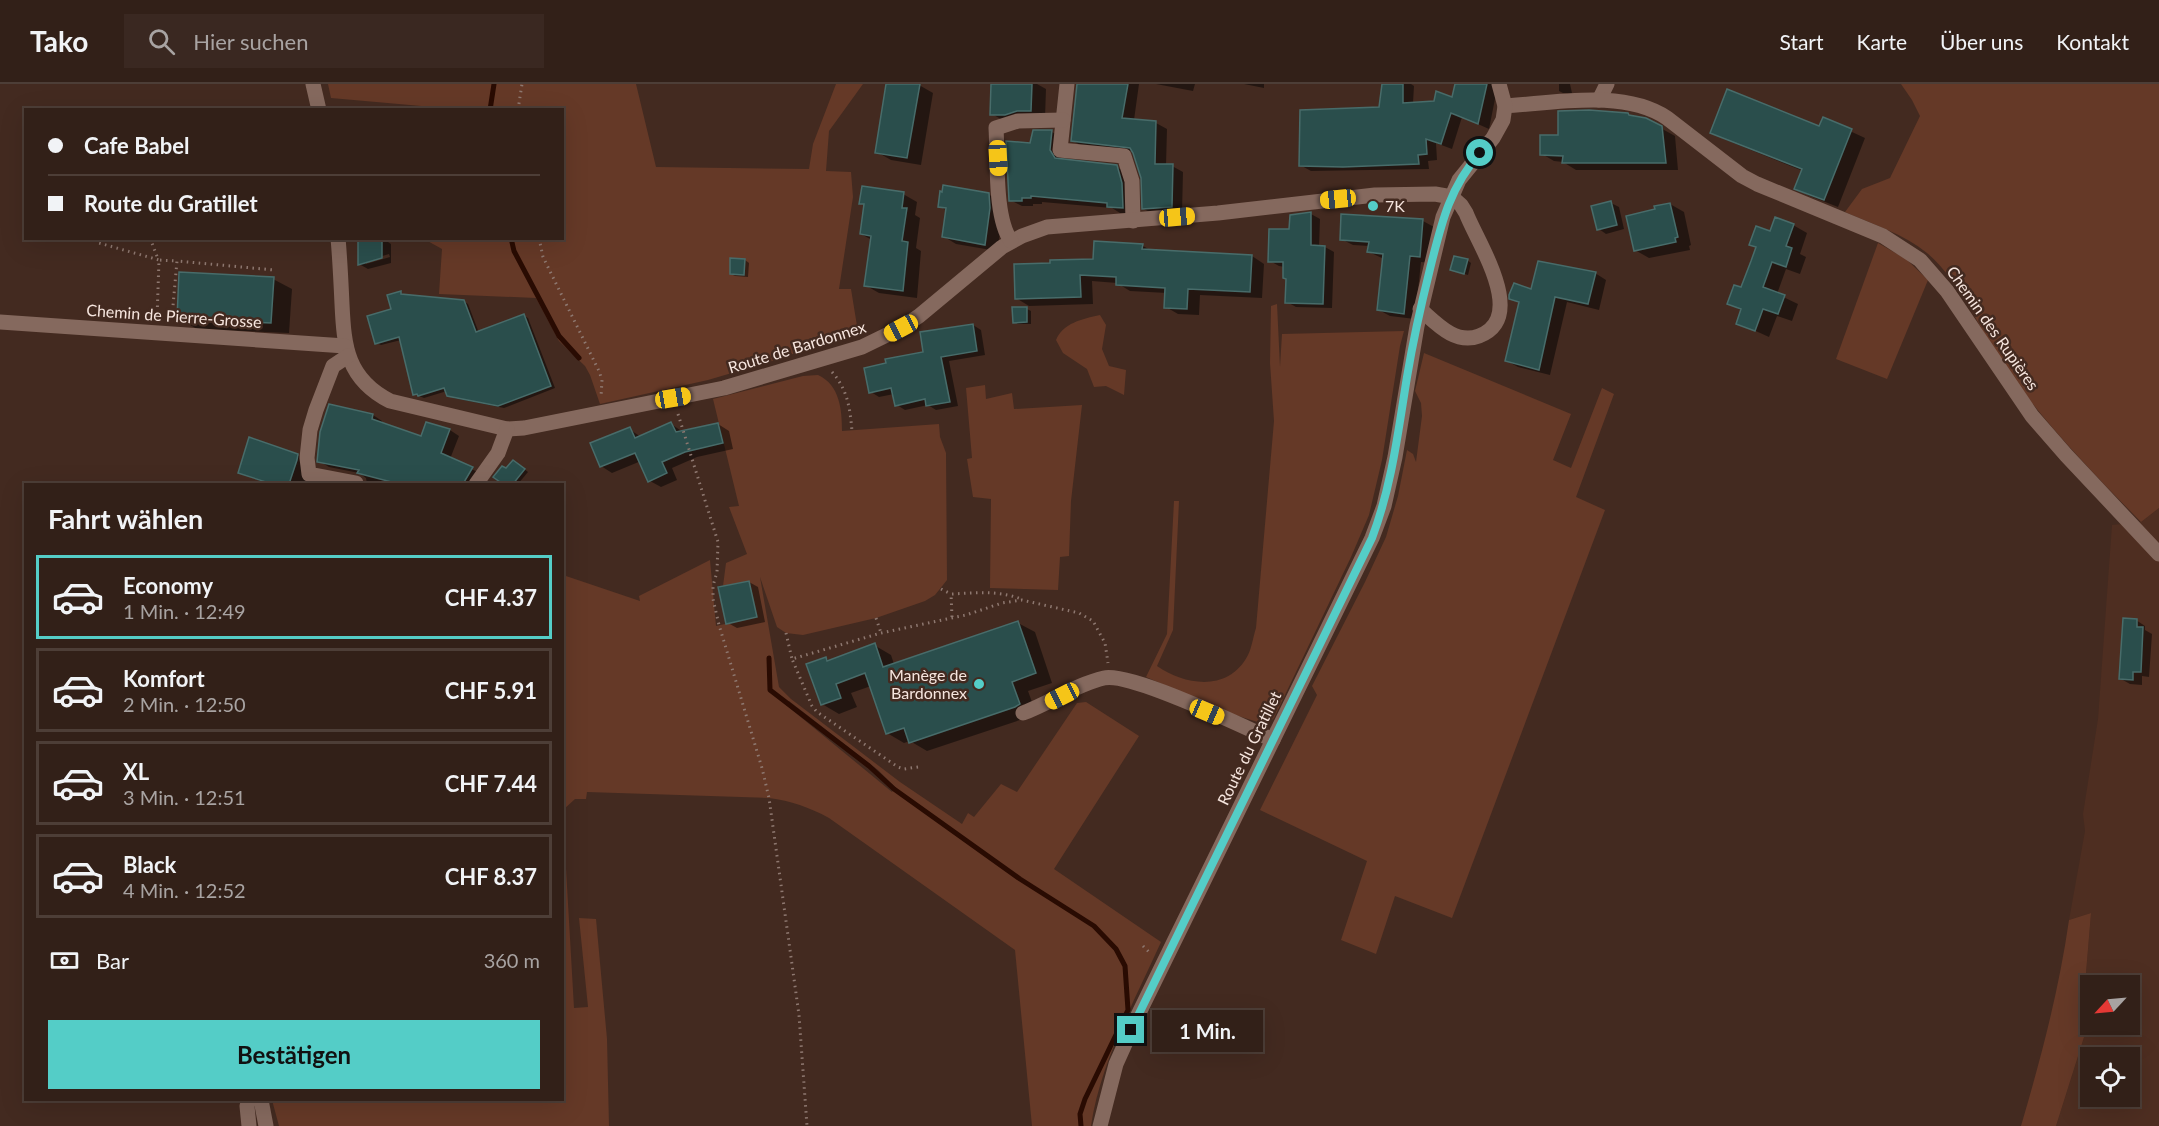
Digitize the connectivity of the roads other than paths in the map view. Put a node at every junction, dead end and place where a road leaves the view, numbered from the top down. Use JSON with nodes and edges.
{"nodes":[{"id":1,"x":313,"y":84,"type":"edge"},
{"id":2,"x":1067,"y":84,"type":"edge"},
{"id":3,"x":1498,"y":84,"type":"edge"},
{"id":4,"x":1607,"y":84,"type":"edge"},
{"id":5,"x":1599,"y":100,"type":"junction"},
{"id":6,"x":1505,"y":106,"type":"junction"},
{"id":7,"x":319,"y":108,"type":"edge"},
{"id":8,"x":1063,"y":120,"type":"junction"},
{"id":9,"x":1452,"y":197,"type":"junction"},
{"id":10,"x":1133,"y":221,"type":"junction"},
{"id":11,"x":339,"y":240,"type":"edge"},
{"id":12,"x":1011,"y":241,"type":"junction"},
{"id":13,"x":1420,"y":309,"type":"junction"},
{"id":14,"x":0,"y":322,"type":"edge"},
{"id":15,"x":347,"y":351,"type":"junction"},
{"id":16,"x":507,"y":429,"type":"junction"},
{"id":17,"x":356,"y":483,"type":"dead end"},
{"id":18,"x":477,"y":483,"type":"edge"},
{"id":19,"x":2159,"y":554,"type":"edge"},
{"id":20,"x":1023,"y":713,"type":"dead end"},
{"id":21,"x":1273,"y":740,"type":"junction"},
{"id":22,"x":249,"y":1101,"type":"edge"},
{"id":23,"x":261,"y":1101,"type":"edge"},
{"id":24,"x":249,"y":1126,"type":"edge"},
{"id":25,"x":266,"y":1126,"type":"edge"},
{"id":26,"x":1100,"y":1126,"type":"edge"}],
"edges":[{"from":1,"to":7,"type":"street"},
{"from":2,"to":8,"type":"street"},
{"from":3,"to":6,"type":"street"},
{"from":4,"to":5,"type":"street"},
{"from":5,"to":6,"type":"street","name":"Chemin des Rupières"},
{"from":5,"to":19,"type":"street","name":"Chemin des Rupières"},
{"from":6,"to":9,"type":"street","name":"Route du Gratillet"},
{"from":8,"to":10,"type":"street"},
{"from":8,"to":12,"type":"street"},
{"from":9,"to":10,"type":"street","name":"Route de Bardonnex"},
{"from":9,"to":13,"type":"street","name":"Route du Gratillet"},
{"from":9,"to":13,"type":"street"},
{"from":10,"to":12,"type":"street","name":"Route de Bardonnex"},
{"from":11,"to":15,"type":"street"},
{"from":12,"to":16,"type":"street","name":"Route de Bardonnex"},
{"from":13,"to":21,"type":"street","name":"Route du Gratillet"},
{"from":14,"to":15,"type":"street","name":"Chemin de Pierre-Grosse"},
{"from":15,"to":16,"type":"street"},
{"from":15,"to":17,"type":"street"},
{"from":16,"to":18,"type":"street"},
{"from":20,"to":21,"type":"street"},
{"from":21,"to":26,"type":"street","name":"Route du Gratillet"},
{"from":22,"to":24,"type":"street"},
{"from":23,"to":25,"type":"street"}]}
